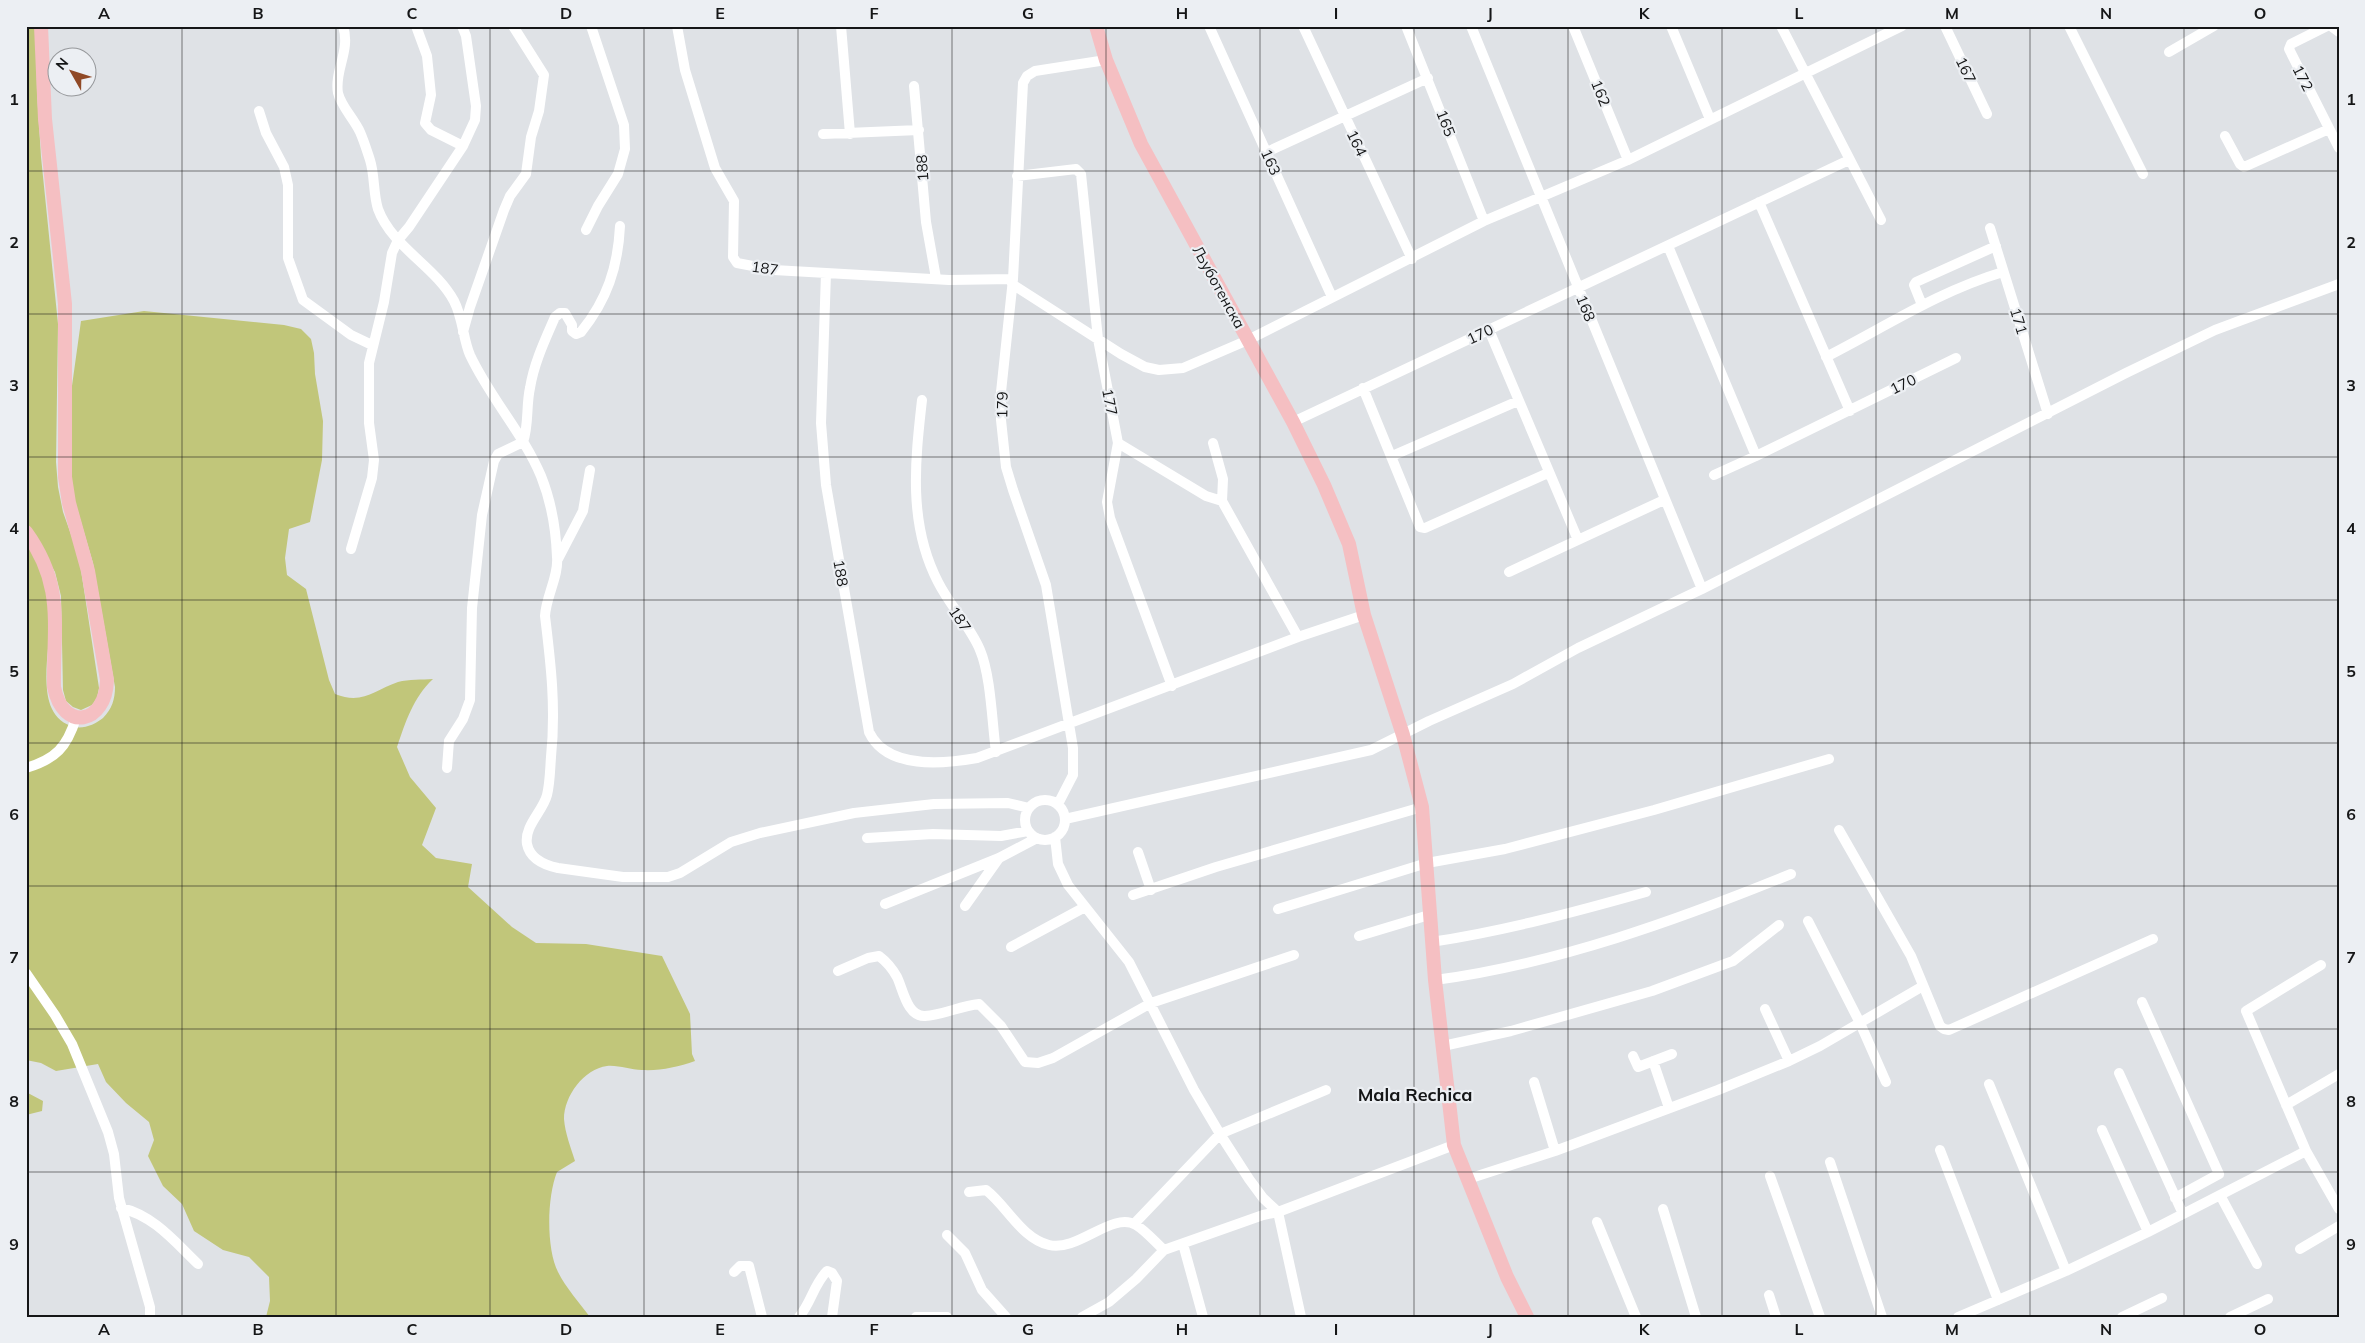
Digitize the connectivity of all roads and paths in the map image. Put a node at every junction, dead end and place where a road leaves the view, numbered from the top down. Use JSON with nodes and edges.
{"nodes":[{"id":1,"x":41,"y":26,"type":"edge"},
{"id":2,"x":343,"y":26,"type":"edge"},
{"id":3,"x":416,"y":26,"type":"edge"},
{"id":4,"x":462,"y":26,"type":"edge"},
{"id":5,"x":513,"y":26,"type":"edge"},
{"id":6,"x":591,"y":26,"type":"edge"},
{"id":7,"x":678,"y":26,"type":"edge"},
{"id":8,"x":841,"y":26,"type":"edge"},
{"id":9,"x":1097,"y":26,"type":"edge"},
{"id":10,"x":1209,"y":26,"type":"edge"},
{"id":11,"x":1303,"y":26,"type":"edge"},
{"id":12,"x":1406,"y":26,"type":"edge"},
{"id":13,"x":1472,"y":26,"type":"edge"},
{"id":14,"x":1574,"y":26,"type":"edge"},
{"id":15,"x":1671,"y":26,"type":"edge"},
{"id":16,"x":1781,"y":26,"type":"edge"},
{"id":17,"x":1902,"y":26,"type":"edge"},
{"id":18,"x":1945,"y":26,"type":"edge"},
{"id":19,"x":2069,"y":26,"type":"edge"},
{"id":20,"x":2214,"y":26,"type":"edge"},
{"id":21,"x":2327,"y":26,"type":"edge"},
{"id":22,"x":2331,"y":26,"type":"edge"},
{"id":23,"x":2339,"y":32,"type":"edge"},
{"id":24,"x":2169,"y":52,"type":"dead end"},
{"id":25,"x":1106,"y":60,"type":"junction"},
{"id":26,"x":1805,"y":74,"type":"junction"},
{"id":27,"x":1428,"y":78,"type":"junction"},
{"id":28,"x":914,"y":86,"type":"dead end"},
{"id":29,"x":259,"y":111,"type":"dead end"},
{"id":30,"x":1987,"y":114,"type":"dead end"},
{"id":31,"x":1344,"y":117,"type":"junction"},
{"id":32,"x":1710,"y":118,"type":"junction"},
{"id":33,"x":919,"y":130,"type":"junction"},
{"id":34,"x":2329,"y":130,"type":"junction"},
{"id":35,"x":823,"y":134,"type":"dead end"},
{"id":36,"x":850,"y":134,"type":"junction"},
{"id":37,"x":2225,"y":136,"type":"dead end"},
{"id":38,"x":463,"y":146,"type":"junction"},
{"id":39,"x":2339,"y":148,"type":"edge"},
{"id":40,"x":1267,"y":152,"type":"junction"},
{"id":41,"x":1628,"y":160,"type":"junction"},
{"id":42,"x":1849,"y":160,"type":"junction"},
{"id":43,"x":2143,"y":174,"type":"dead end"},
{"id":44,"x":1017,"y":176,"type":"junction"},
{"id":45,"x":1540,"y":196,"type":"junction"},
{"id":46,"x":1759,"y":202,"type":"junction"},
{"id":47,"x":1881,"y":220,"type":"dead end"},
{"id":48,"x":1484,"y":221,"type":"junction"},
{"id":49,"x":620,"y":226,"type":"dead end"},
{"id":50,"x":1990,"y":228,"type":"dead end"},
{"id":51,"x":586,"y":230,"type":"dead end"},
{"id":52,"x":398,"y":240,"type":"junction"},
{"id":53,"x":1668,"y":246,"type":"junction"},
{"id":54,"x":1996,"y":246,"type":"junction"},
{"id":55,"x":1412,"y":259,"type":"junction"},
{"id":56,"x":2004,"y":272,"type":"junction"},
{"id":57,"x":826,"y":273,"type":"junction"},
{"id":58,"x":936,"y":278,"type":"junction"},
{"id":59,"x":1012,"y":282,"type":"junction"},
{"id":60,"x":2339,"y":284,"type":"edge"},
{"id":61,"x":1578,"y":288,"type":"junction"},
{"id":62,"x":1332,"y":297,"type":"junction"},
{"id":63,"x":1922,"y":305,"type":"junction"},
{"id":64,"x":1489,"y":330,"type":"junction"},
{"id":65,"x":463,"y":333,"type":"junction"},
{"id":66,"x":1098,"y":339,"type":"junction"},
{"id":67,"x":1248,"y":340,"type":"junction"},
{"id":68,"x":372,"y":345,"type":"junction"},
{"id":69,"x":1826,"y":358,"type":"junction"},
{"id":70,"x":1956,"y":358,"type":"dead end"},
{"id":71,"x":1363,"y":388,"type":"junction"},
{"id":72,"x":922,"y":400,"type":"dead end"},
{"id":73,"x":1518,"y":401,"type":"junction"},
{"id":74,"x":1850,"y":411,"type":"junction"},
{"id":75,"x":2048,"y":414,"type":"junction"},
{"id":76,"x":1293,"y":422,"type":"junction"},
{"id":77,"x":523,"y":442,"type":"junction"},
{"id":78,"x":1118,"y":443,"type":"junction"},
{"id":79,"x":1213,"y":443,"type":"dead end"},
{"id":80,"x":1392,"y":456,"type":"junction"},
{"id":81,"x":1756,"y":456,"type":"junction"},
{"id":82,"x":590,"y":470,"type":"dead end"},
{"id":83,"x":1548,"y":473,"type":"junction"},
{"id":84,"x":1714,"y":475,"type":"dead end"},
{"id":85,"x":1664,"y":500,"type":"junction"},
{"id":86,"x":1222,"y":501,"type":"junction"},
{"id":87,"x":26,"y":532,"type":"edge"},
{"id":88,"x":1578,"y":540,"type":"junction"},
{"id":89,"x":351,"y":549,"type":"dead end"},
{"id":90,"x":558,"y":560,"type":"junction"},
{"id":91,"x":1509,"y":572,"type":"dead end"},
{"id":92,"x":1702,"y":589,"type":"junction"},
{"id":93,"x":1364,"y":615,"type":"junction"},
{"id":94,"x":1298,"y":637,"type":"junction"},
{"id":95,"x":1172,"y":686,"type":"junction"},
{"id":96,"x":76,"y":718,"type":"junction"},
{"id":97,"x":1068,"y":723,"type":"junction"},
{"id":98,"x":1403,"y":735,"type":"junction"},
{"id":99,"x":996,"y":752,"type":"junction"},
{"id":100,"x":1829,"y":759,"type":"dead end"},
{"id":101,"x":26,"y":768,"type":"edge"},
{"id":102,"x":447,"y":768,"type":"dead end"},
{"id":103,"x":1058,"y":804,"type":"junction"},
{"id":104,"x":1422,"y":807,"type":"junction"},
{"id":105,"x":1029,"y":808,"type":"junction"},
{"id":106,"x":1065,"y":819,"type":"junction"},
{"id":107,"x":1838,"y":830,"type":"dead end"},
{"id":108,"x":1033,"y":834,"type":"junction"},
{"id":109,"x":1055,"y":837,"type":"junction"},
{"id":110,"x":867,"y":838,"type":"dead end"},
{"id":111,"x":1138,"y":852,"type":"dead end"},
{"id":112,"x":999,"y":858,"type":"junction"},
{"id":113,"x":1427,"y":863,"type":"junction"},
{"id":114,"x":1791,"y":874,"type":"dead end"},
{"id":115,"x":1151,"y":890,"type":"junction"},
{"id":116,"x":1646,"y":892,"type":"dead end"},
{"id":117,"x":1134,"y":895,"type":"dead end"},
{"id":118,"x":885,"y":904,"type":"dead end"},
{"id":119,"x":965,"y":906,"type":"dead end"},
{"id":120,"x":1085,"y":908,"type":"junction"},
{"id":121,"x":1278,"y":909,"type":"dead end"},
{"id":122,"x":1429,"y":915,"type":"junction"},
{"id":123,"x":1808,"y":921,"type":"dead end"},
{"id":124,"x":1779,"y":925,"type":"dead end"},
{"id":125,"x":1359,"y":936,"type":"dead end"},
{"id":126,"x":2153,"y":939,"type":"dead end"},
{"id":127,"x":1432,"y":942,"type":"junction"},
{"id":128,"x":1011,"y":947,"type":"dead end"},
{"id":129,"x":1294,"y":955,"type":"dead end"},
{"id":130,"x":2321,"y":965,"type":"dead end"},
{"id":131,"x":838,"y":971,"type":"dead end"},
{"id":132,"x":26,"y":974,"type":"edge"},
{"id":133,"x":1435,"y":980,"type":"junction"},
{"id":134,"x":1922,"y":986,"type":"junction"},
{"id":135,"x":2142,"y":1002,"type":"dead end"},
{"id":136,"x":1151,"y":1003,"type":"junction"},
{"id":137,"x":1764,"y":1009,"type":"dead end"},
{"id":138,"x":1860,"y":1023,"type":"junction"},
{"id":139,"x":1443,"y":1046,"type":"junction"},
{"id":140,"x":1672,"y":1054,"type":"dead end"},
{"id":141,"x":1633,"y":1056,"type":"dead end"},
{"id":142,"x":1653,"y":1061,"type":"junction"},
{"id":143,"x":1789,"y":1061,"type":"junction"},
{"id":144,"x":2119,"y":1073,"type":"dead end"},
{"id":145,"x":2339,"y":1074,"type":"edge"},
{"id":146,"x":1534,"y":1082,"type":"dead end"},
{"id":147,"x":1886,"y":1082,"type":"dead end"},
{"id":148,"x":1989,"y":1084,"type":"dead end"},
{"id":149,"x":1326,"y":1090,"type":"dead end"},
{"id":150,"x":2286,"y":1105,"type":"junction"},
{"id":151,"x":1669,"y":1108,"type":"junction"},
{"id":152,"x":2102,"y":1130,"type":"dead end"},
{"id":153,"x":1220,"y":1134,"type":"junction"},
{"id":154,"x":1454,"y":1145,"type":"junction"},
{"id":155,"x":1940,"y":1150,"type":"dead end"},
{"id":156,"x":1555,"y":1151,"type":"junction"},
{"id":157,"x":2306,"y":1151,"type":"junction"},
{"id":158,"x":1830,"y":1162,"type":"dead end"},
{"id":159,"x":1770,"y":1176,"type":"dead end"},
{"id":160,"x":1468,"y":1178,"type":"junction"},
{"id":161,"x":969,"y":1192,"type":"dead end"},
{"id":162,"x":2220,"y":1194,"type":"junction"},
{"id":163,"x":2175,"y":1198,"type":"junction"},
{"id":164,"x":121,"y":1208,"type":"junction"},
{"id":165,"x":1663,"y":1209,"type":"dead end"},
{"id":166,"x":2339,"y":1209,"type":"edge"},
{"id":167,"x":1278,"y":1212,"type":"junction"},
{"id":168,"x":2183,"y":1214,"type":"junction"},
{"id":169,"x":1597,"y":1222,"type":"dead end"},
{"id":170,"x":1134,"y":1224,"type":"junction"},
{"id":171,"x":2339,"y":1226,"type":"edge"},
{"id":172,"x":2148,"y":1232,"type":"junction"},
{"id":173,"x":947,"y":1235,"type":"dead end"},
{"id":174,"x":1183,"y":1244,"type":"junction"},
{"id":175,"x":2300,"y":1249,"type":"dead end"},
{"id":176,"x":1164,"y":1250,"type":"junction"},
{"id":177,"x":198,"y":1264,"type":"dead end"},
{"id":178,"x":2257,"y":1264,"type":"dead end"},
{"id":179,"x":2066,"y":1271,"type":"junction"},
{"id":180,"x":734,"y":1272,"type":"dead end"},
{"id":181,"x":1769,"y":1295,"type":"dead end"},
{"id":182,"x":2162,"y":1298,"type":"dead end"},
{"id":183,"x":2268,"y":1299,"type":"dead end"},
{"id":184,"x":1998,"y":1300,"type":"junction"},
{"id":185,"x":150,"y":1317,"type":"edge"},
{"id":186,"x":762,"y":1317,"type":"edge"},
{"id":187,"x":799,"y":1317,"type":"edge"},
{"id":188,"x":832,"y":1317,"type":"edge"},
{"id":189,"x":916,"y":1317,"type":"edge"},
{"id":190,"x":947,"y":1317,"type":"edge"},
{"id":191,"x":1006,"y":1317,"type":"edge"},
{"id":192,"x":1082,"y":1317,"type":"edge"},
{"id":193,"x":1203,"y":1317,"type":"edge"},
{"id":194,"x":1301,"y":1317,"type":"edge"},
{"id":195,"x":1526,"y":1317,"type":"edge"},
{"id":196,"x":1636,"y":1317,"type":"edge"},
{"id":197,"x":1696,"y":1317,"type":"edge"},
{"id":198,"x":1776,"y":1317,"type":"edge"},
{"id":199,"x":1820,"y":1317,"type":"edge"},
{"id":200,"x":1882,"y":1317,"type":"edge"},
{"id":201,"x":1958,"y":1317,"type":"edge"},
{"id":202,"x":2122,"y":1317,"type":"edge"},
{"id":203,"x":2230,"y":1317,"type":"edge"}],
"edges":[{"from":1,"to":96,"type":"main road"},
{"from":2,"to":52,"type":"street"},
{"from":3,"to":38,"type":"street"},
{"from":4,"to":38,"type":"street"},
{"from":5,"to":65,"type":"street"},
{"from":6,"to":51,"type":"street"},
{"from":7,"to":57,"type":"street","name":"187"},
{"from":8,"to":36,"type":"street"},
{"from":9,"to":25,"type":"main road","name":"Љуботенска"},
{"from":10,"to":40,"type":"street","name":"163"},
{"from":11,"to":31,"type":"street","name":"164"},
{"from":12,"to":27,"type":"street","name":"165"},
{"from":13,"to":45,"type":"street","name":"168"},
{"from":14,"to":41,"type":"street","name":"162"},
{"from":15,"to":32,"type":"street"},
{"from":16,"to":26,"type":"street"},
{"from":17,"to":26,"type":"street"},
{"from":18,"to":30,"type":"street","name":"167"},
{"from":19,"to":43,"type":"street"},
{"from":20,"to":24,"type":"street"},
{"from":21,"to":34,"type":"street","name":"172"},
{"from":22,"to":23,"type":"street"},
{"from":25,"to":44,"type":"street","name":"179"},
{"from":25,"to":67,"type":"main road","name":"Љуботенска"},
{"from":26,"to":32,"type":"street"},
{"from":26,"to":42,"type":"street"},
{"from":27,"to":31,"type":"street"},
{"from":27,"to":48,"type":"street","name":"165"},
{"from":28,"to":33,"type":"street","name":"188"},
{"from":29,"to":68,"type":"street"},
{"from":31,"to":40,"type":"street"},
{"from":31,"to":55,"type":"street","name":"164"},
{"from":32,"to":41,"type":"street"},
{"from":33,"to":36,"type":"street"},
{"from":33,"to":58,"type":"street","name":"188"},
{"from":34,"to":37,"type":"street"},
{"from":34,"to":39,"type":"street","name":"172"},
{"from":35,"to":36,"type":"street"},
{"from":38,"to":52,"type":"street"},
{"from":40,"to":62,"type":"street","name":"163"},
{"from":41,"to":45,"type":"street"},
{"from":42,"to":46,"type":"street","name":"170"},
{"from":42,"to":47,"type":"street"},
{"from":44,"to":59,"type":"street","name":"179"},
{"from":44,"to":66,"type":"street","name":"177"},
{"from":45,"to":48,"type":"street"},
{"from":45,"to":61,"type":"street","name":"168"},
{"from":46,"to":53,"type":"street","name":"170"},
{"from":46,"to":69,"type":"street"},
{"from":48,"to":55,"type":"street"},
{"from":49,"to":77,"type":"street"},
{"from":50,"to":54,"type":"street","name":"171"},
{"from":52,"to":65,"type":"street"},
{"from":52,"to":68,"type":"street"},
{"from":53,"to":61,"type":"street","name":"170"},
{"from":53,"to":81,"type":"street"},
{"from":54,"to":56,"type":"street","name":"171"},
{"from":54,"to":63,"type":"street"},
{"from":55,"to":62,"type":"street"},
{"from":56,"to":63,"type":"street"},
{"from":56,"to":75,"type":"street","name":"171"},
{"from":57,"to":58,"type":"street","name":"187"},
{"from":57,"to":99,"type":"street","name":"188"},
{"from":58,"to":59,"type":"street","name":"187"},
{"from":59,"to":66,"type":"street"},
{"from":59,"to":97,"type":"street","name":"179"},
{"from":60,"to":75,"type":"street"},
{"from":61,"to":64,"type":"street","name":"170"},
{"from":61,"to":85,"type":"street","name":"168"},
{"from":62,"to":67,"type":"street"},
{"from":63,"to":69,"type":"street"},
{"from":64,"to":71,"type":"street","name":"170"},
{"from":64,"to":73,"type":"street"},
{"from":65,"to":77,"type":"street"},
{"from":66,"to":67,"type":"street"},
{"from":66,"to":78,"type":"street","name":"177"},
{"from":67,"to":76,"type":"main road","name":"Љуботенска"},
{"from":68,"to":89,"type":"street"},
{"from":69,"to":74,"type":"street"},
{"from":70,"to":74,"type":"street","name":"170"},
{"from":71,"to":76,"type":"street","name":"170"},
{"from":71,"to":80,"type":"street"},
{"from":72,"to":99,"type":"street","name":"187"},
{"from":73,"to":80,"type":"street"},
{"from":73,"to":83,"type":"street"},
{"from":74,"to":81,"type":"street","name":"170"},
{"from":75,"to":92,"type":"street"},
{"from":76,"to":93,"type":"main road","name":"Љуботенска"},
{"from":77,"to":90,"type":"street"},
{"from":77,"to":102,"type":"street"},
{"from":78,"to":86,"type":"street"},
{"from":78,"to":95,"type":"street","name":"177"},
{"from":79,"to":86,"type":"street"},
{"from":80,"to":83,"type":"street"},
{"from":81,"to":84,"type":"street","name":"170"},
{"from":82,"to":90,"type":"street"},
{"from":83,"to":88,"type":"street"},
{"from":85,"to":88,"type":"street"},
{"from":85,"to":92,"type":"street","name":"168"},
{"from":86,"to":94,"type":"street"},
{"from":87,"to":96,"type":"main road"},
{"from":88,"to":91,"type":"street"},
{"from":90,"to":105,"type":"street"},
{"from":92,"to":98,"type":"street"},
{"from":93,"to":94,"type":"street","name":"188"},
{"from":93,"to":98,"type":"main road","name":"Љуботенска"},
{"from":94,"to":95,"type":"street","name":"188"},
{"from":95,"to":97,"type":"street","name":"188"},
{"from":96,"to":101,"type":"street"},
{"from":97,"to":99,"type":"street","name":"188"},
{"from":97,"to":103,"type":"street","name":"179"},
{"from":98,"to":104,"type":"main road","name":"Љуботенска"},
{"from":98,"to":106,"type":"street"},
{"from":100,"to":113,"type":"street"},
{"from":103,"to":105,"type":"street"},
{"from":103,"to":106,"type":"street"},
{"from":104,"to":113,"type":"main road","name":"Љуботенска"},
{"from":104,"to":115,"type":"street"},
{"from":105,"to":108,"type":"street"},
{"from":106,"to":109,"type":"street"},
{"from":107,"to":134,"type":"street"},
{"from":108,"to":109,"type":"street"},
{"from":108,"to":110,"type":"street"},
{"from":108,"to":112,"type":"street"},
{"from":109,"to":120,"type":"street"},
{"from":111,"to":115,"type":"street"},
{"from":112,"to":118,"type":"street"},
{"from":112,"to":119,"type":"street"},
{"from":113,"to":121,"type":"street"},
{"from":113,"to":122,"type":"main road","name":"Љуботенска"},
{"from":114,"to":133,"type":"street"},
{"from":115,"to":117,"type":"street"},
{"from":116,"to":127,"type":"street"},
{"from":120,"to":128,"type":"street"},
{"from":120,"to":136,"type":"street"},
{"from":122,"to":125,"type":"street"},
{"from":122,"to":127,"type":"main road","name":"Љуботенска"},
{"from":123,"to":138,"type":"street"},
{"from":124,"to":139,"type":"street"},
{"from":126,"to":134,"type":"street"},
{"from":127,"to":133,"type":"main road","name":"Љуботенска"},
{"from":129,"to":136,"type":"street"},
{"from":130,"to":150,"type":"street"},
{"from":131,"to":136,"type":"street"},
{"from":132,"to":164,"type":"street"},
{"from":133,"to":139,"type":"main road","name":"Љуботенска"},
{"from":134,"to":138,"type":"street"},
{"from":135,"to":163,"type":"street"},
{"from":136,"to":153,"type":"street"},
{"from":137,"to":143,"type":"street"},
{"from":138,"to":143,"type":"street"},
{"from":138,"to":147,"type":"street"},
{"from":139,"to":154,"type":"main road","name":"Љуботенска"},
{"from":140,"to":142,"type":"street"},
{"from":141,"to":142,"type":"street"},
{"from":142,"to":151,"type":"street"},
{"from":143,"to":151,"type":"street"},
{"from":144,"to":163,"type":"street"},
{"from":145,"to":150,"type":"street"},
{"from":146,"to":156,"type":"street"},
{"from":148,"to":179,"type":"street"},
{"from":149,"to":153,"type":"street"},
{"from":150,"to":157,"type":"street"},
{"from":151,"to":156,"type":"street"},
{"from":152,"to":172,"type":"street"},
{"from":153,"to":167,"type":"street"},
{"from":153,"to":170,"type":"street"},
{"from":154,"to":160,"type":"main road","name":"Љуботенска"},
{"from":154,"to":167,"type":"street"},
{"from":155,"to":184,"type":"street"},
{"from":156,"to":160,"type":"street"},
{"from":157,"to":162,"type":"street"},
{"from":157,"to":166,"type":"street"},
{"from":158,"to":200,"type":"street"},
{"from":159,"to":199,"type":"street"},
{"from":160,"to":195,"type":"main road","name":"Љуботенска"},
{"from":161,"to":170,"type":"street"},
{"from":162,"to":168,"type":"street"},
{"from":162,"to":178,"type":"street"},
{"from":163,"to":168,"type":"street"},
{"from":164,"to":177,"type":"street"},
{"from":164,"to":185,"type":"street"},
{"from":165,"to":197,"type":"street"},
{"from":167,"to":174,"type":"street"},
{"from":167,"to":194,"type":"street"},
{"from":168,"to":172,"type":"street"},
{"from":169,"to":196,"type":"street"},
{"from":170,"to":176,"type":"street"},
{"from":171,"to":175,"type":"street"},
{"from":172,"to":179,"type":"street"},
{"from":173,"to":191,"type":"street"},
{"from":174,"to":176,"type":"street"},
{"from":174,"to":193,"type":"street"},
{"from":176,"to":192,"type":"street"},
{"from":179,"to":184,"type":"street"},
{"from":180,"to":186,"type":"street"},
{"from":181,"to":198,"type":"street"},
{"from":182,"to":202,"type":"street"},
{"from":183,"to":203,"type":"street"},
{"from":184,"to":201,"type":"street"},
{"from":187,"to":188,"type":"street"},
{"from":189,"to":190,"type":"street"}]}
